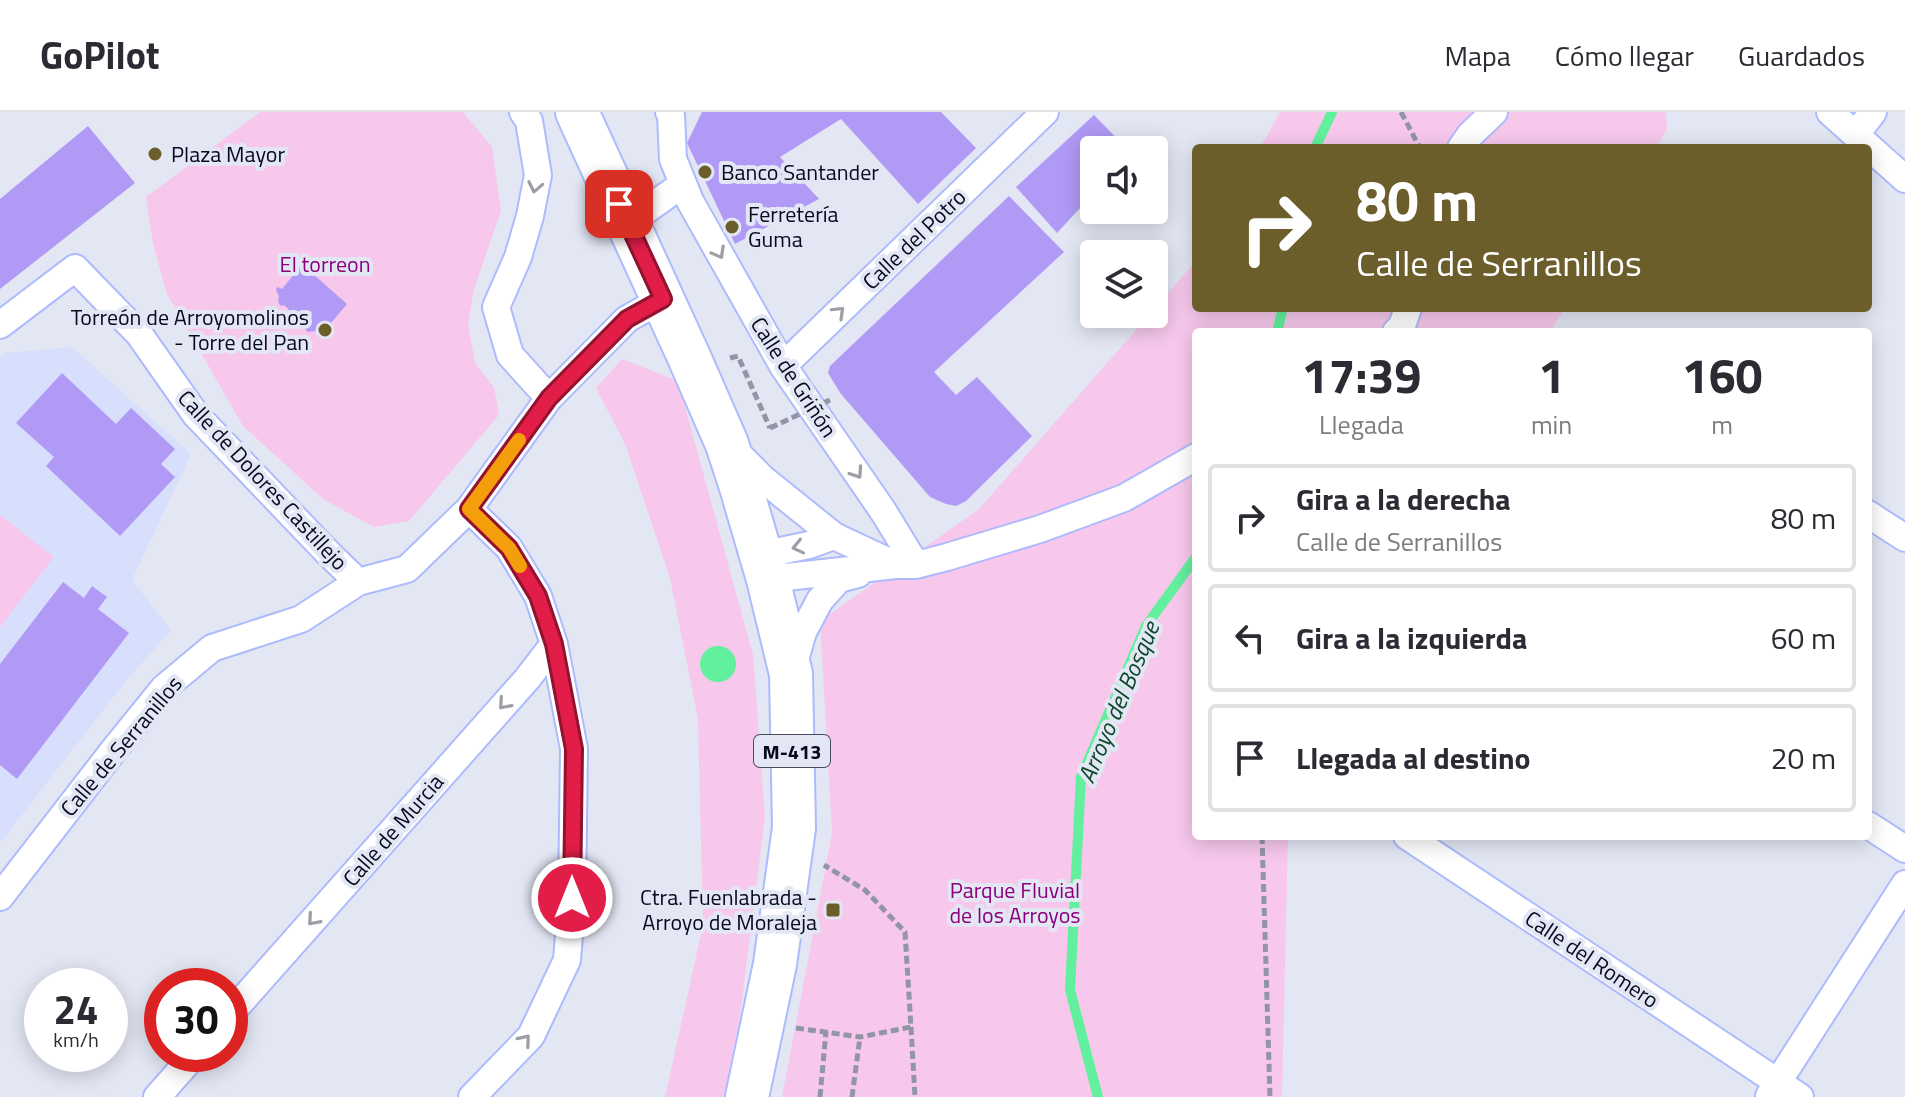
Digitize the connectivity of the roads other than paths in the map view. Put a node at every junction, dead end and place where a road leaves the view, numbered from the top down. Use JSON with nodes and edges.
{"nodes":[{"id":1,"x":523,"y":112,"type":"edge"},
{"id":2,"x":577,"y":112,"type":"edge"},
{"id":3,"x":1045,"y":112,"type":"edge"},
{"id":4,"x":1494,"y":112,"type":"edge"},
{"id":5,"x":1830,"y":112,"type":"edge"},
{"id":6,"x":1873,"y":112,"type":"edge"},
{"id":7,"x":672,"y":113,"type":"edge"},
{"id":8,"x":1856,"y":134,"type":"junction"},
{"id":9,"x":1464,"y":144,"type":"edge"},
{"id":10,"x":1867,"y":144,"type":"edge"},
{"id":11,"x":1872,"y":149,"type":"edge"},
{"id":12,"x":1905,"y":179,"type":"edge"},
{"id":13,"x":683,"y":184,"type":"junction"},
{"id":14,"x":628,"y":223,"type":"junction"},
{"id":15,"x":663,"y":299,"type":"junction"},
{"id":16,"x":0,"y":325,"type":"edge"},
{"id":17,"x":783,"y":366,"type":"junction"},
{"id":18,"x":549,"y":398,"type":"junction"},
{"id":19,"x":727,"y":444,"type":"junction"},
{"id":20,"x":1192,"y":459,"type":"edge"},
{"id":21,"x":469,"y":509,"type":"junction"},
{"id":22,"x":1872,"y":517,"type":"edge"},
{"id":23,"x":834,"y":536,"type":"junction"},
{"id":24,"x":1905,"y":538,"type":"edge"},
{"id":25,"x":906,"y":565,"type":"junction"},
{"id":26,"x":764,"y":567,"type":"junction"},
{"id":27,"x":358,"y":582,"type":"junction"},
{"id":28,"x":554,"y":644,"type":"junction"},
{"id":29,"x":791,"y":674,"type":"junction"},
{"id":30,"x":1872,"y":828,"type":"edge"},
{"id":31,"x":1413,"y":840,"type":"edge"},
{"id":32,"x":1905,"y":849,"type":"edge"},
{"id":33,"x":1905,"y":884,"type":"edge"},
{"id":34,"x":0,"y":897,"type":"edge"},
{"id":35,"x":248,"y":994,"type":"edge"},
{"id":36,"x":179,"y":1072,"type":"edge"},
{"id":37,"x":1773,"y":1090,"type":"edge"},
{"id":38,"x":157,"y":1097,"type":"edge"},
{"id":39,"x":472,"y":1097,"type":"edge"},
{"id":40,"x":747,"y":1097,"type":"edge"},
{"id":41,"x":1800,"y":1097,"type":"edge"}],
"edges":[{"from":1,"to":18,"type":"street","one_way":true},
{"from":2,"to":14,"type":"main road","number":"M-413"},
{"from":17,"to":3,"type":"street","name":"Calle del Potro","one_way":true},
{"from":4,"to":9,"type":"street"},
{"from":5,"to":8,"type":"street"},
{"from":6,"to":8,"type":"street"},
{"from":7,"to":13,"type":"street","name":"Calle de Griñón"},
{"from":8,"to":10,"type":"street"},
{"from":11,"to":12,"type":"street"},
{"from":13,"to":14,"type":"street"},
{"from":13,"to":17,"type":"street","name":"Calle de Griñón","one_way":true},
{"from":14,"to":15,"type":"main road","number":"M-413"},
{"from":15,"to":18,"type":"street","name":"Calle de Serranillos"},
{"from":15,"to":19,"type":"main road","number":"M-413"},
{"from":16,"to":27,"type":"street","name":"Calle de Dolores Castillejo"},
{"from":17,"to":25,"type":"street","name":"Calle de Griñón","one_way":true},
{"from":18,"to":21,"type":"street","name":"Calle de Serranillos"},
{"from":19,"to":23,"type":"street"},
{"from":19,"to":26,"type":"main road","number":"M-413"},
{"from":20,"to":25,"type":"street"},
{"from":21,"to":27,"type":"street","name":"Calle de Serranillos"},
{"from":21,"to":28,"type":"street"},
{"from":22,"to":24,"type":"street"},
{"from":23,"to":25,"type":"street"},
{"from":23,"to":26,"type":"street","one_way":true},
{"from":25,"to":26,"type":"street"},
{"from":25,"to":29,"type":"street"},
{"from":26,"to":29,"type":"main road","number":"M-413"},
{"from":27,"to":34,"type":"street","name":"Calle de Serranillos"},
{"from":28,"to":35,"type":"street","name":"Calle de Murcia","one_way":true},
{"from":39,"to":28,"type":"street","one_way":true},
{"from":29,"to":40,"type":"main road","number":"M-413"},
{"from":30,"to":32,"type":"street"},
{"from":31,"to":37,"type":"street","name":"Calle del Romero"},
{"from":33,"to":37,"type":"street"},
{"from":36,"to":38,"type":"street"},
{"from":37,"to":41,"type":"street","name":"Calle del Romero"}]}
